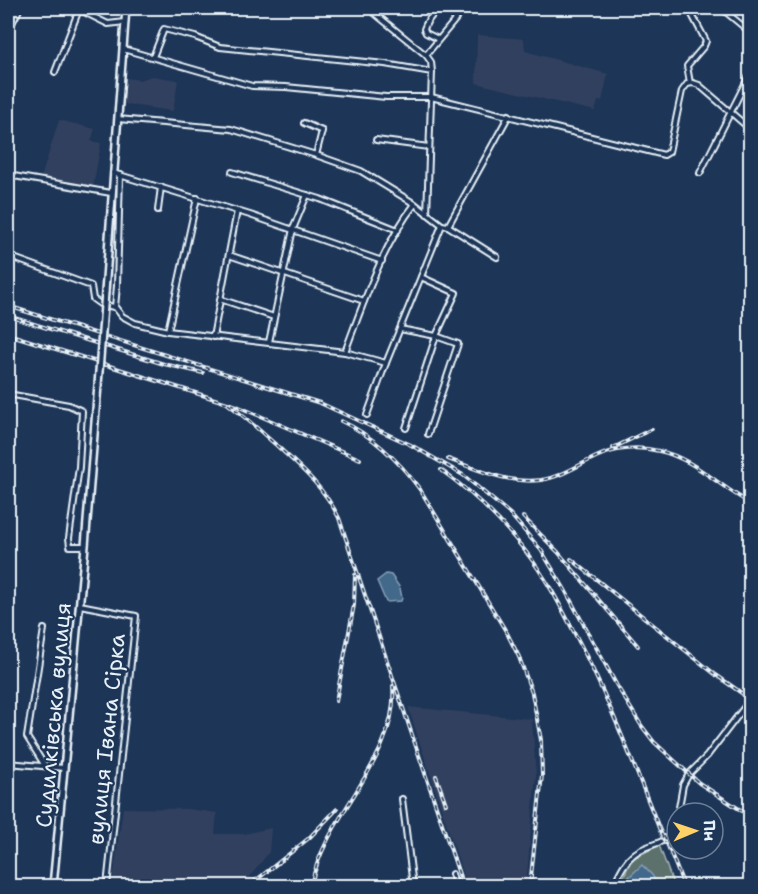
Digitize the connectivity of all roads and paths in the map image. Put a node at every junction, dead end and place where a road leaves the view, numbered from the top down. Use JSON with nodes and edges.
{"nodes":[{"id":1,"x":20,"y":8,"type":"edge"},
{"id":2,"x":126,"y":8,"type":"edge"},
{"id":3,"x":372,"y":8,"type":"edge"},
{"id":4,"x":438,"y":8,"type":"edge"},
{"id":5,"x":465,"y":8,"type":"edge"},
{"id":6,"x":721,"y":8,"type":"edge"},
{"id":7,"x":689,"y":9,"type":"dead end"},
{"id":8,"x":125,"y":22,"type":"junction"},
{"id":9,"x":8,"y":31,"type":"edge"},
{"id":10,"x":750,"y":32,"type":"edge"},
{"id":11,"x":438,"y":39,"type":"junction"},
{"id":12,"x":123,"y":49,"type":"junction"},
{"id":13,"x":426,"y":55,"type":"junction"},
{"id":14,"x":153,"y":57,"type":"junction"},
{"id":15,"x":55,"y":72,"type":"dead end"},
{"id":16,"x":432,"y":72,"type":"junction"},
{"id":17,"x":750,"y":74,"type":"edge"},
{"id":18,"x":690,"y":83,"type":"junction"},
{"id":19,"x":431,"y":97,"type":"junction"},
{"id":20,"x":731,"y":112,"type":"junction"},
{"id":21,"x":509,"y":115,"type":"junction"},
{"id":22,"x":117,"y":119,"type":"junction"},
{"id":23,"x":304,"y":123,"type":"dead end"},
{"id":24,"x":750,"y":129,"type":"edge"},
{"id":25,"x":376,"y":140,"type":"dead end"},
{"id":26,"x":429,"y":147,"type":"junction"},
{"id":27,"x":316,"y":155,"type":"junction"},
{"id":28,"x":232,"y":172,"type":"dead end"},
{"id":29,"x":113,"y":173,"type":"junction"},
{"id":30,"x":700,"y":173,"type":"dead end"},
{"id":31,"x":8,"y":175,"type":"edge"},
{"id":32,"x":120,"y":175,"type":"junction"},
{"id":33,"x":161,"y":187,"type":"junction"},
{"id":34,"x":111,"y":193,"type":"junction"},
{"id":35,"x":307,"y":195,"type":"junction"},
{"id":36,"x":197,"y":198,"type":"junction"},
{"id":37,"x":415,"y":204,"type":"junction"},
{"id":38,"x":158,"y":210,"type":"dead end"},
{"id":39,"x":237,"y":211,"type":"junction"},
{"id":40,"x":427,"y":214,"type":"junction"},
{"id":41,"x":442,"y":225,"type":"junction"},
{"id":42,"x":448,"y":226,"type":"junction"},
{"id":43,"x":293,"y":229,"type":"junction"},
{"id":44,"x":399,"y":230,"type":"junction"},
{"id":45,"x":229,"y":255,"type":"junction"},
{"id":46,"x":8,"y":256,"type":"edge"},
{"id":47,"x":497,"y":257,"type":"dead end"},
{"id":48,"x":382,"y":261,"type":"junction"},
{"id":49,"x":284,"y":274,"type":"junction"},
{"id":50,"x":421,"y":277,"type":"junction"},
{"id":51,"x":220,"y":299,"type":"junction"},
{"id":52,"x":364,"y":301,"type":"junction"},
{"id":53,"x":115,"y":307,"type":"junction"},
{"id":54,"x":274,"y":317,"type":"junction"},
{"id":55,"x":400,"y":329,"type":"junction"},
{"id":56,"x":168,"y":331,"type":"junction"},
{"id":57,"x":436,"y":336,"type":"junction"},
{"id":58,"x":213,"y":337,"type":"junction"},
{"id":59,"x":269,"y":342,"type":"junction"},
{"id":60,"x":345,"y":352,"type":"junction"},
{"id":61,"x":386,"y":363,"type":"junction"},
{"id":62,"x":8,"y":394,"type":"edge"},
{"id":63,"x":367,"y":416,"type":"dead end"},
{"id":64,"x":406,"y":429,"type":"dead end"},
{"id":65,"x":428,"y":434,"type":"dead end"},
{"id":66,"x":85,"y":546,"type":"junction"},
{"id":67,"x":80,"y":605,"type":"junction"},
{"id":68,"x":44,"y":629,"type":"dead end"},
{"id":69,"x":750,"y":700,"type":"edge"},
{"id":70,"x":8,"y":763,"type":"edge"},
{"id":71,"x":45,"y":766,"type":"junction"},
{"id":72,"x":64,"y":768,"type":"junction"},
{"id":73,"x":402,"y":799,"type":"dead end"},
{"id":74,"x":680,"y":801,"type":"edge"},
{"id":75,"x":665,"y":839,"type":"edge"},
{"id":76,"x":452,"y":874,"type":"dead end"},
{"id":77,"x":53,"y":886,"type":"edge"},
{"id":78,"x":107,"y":886,"type":"edge"},
{"id":79,"x":413,"y":886,"type":"edge"},
{"id":80,"x":456,"y":886,"type":"edge"},
{"id":81,"x":613,"y":886,"type":"edge"}],
"edges":[{"from":1,"to":9,"type":"street"},
{"from":2,"to":8,"type":"main road"},
{"from":3,"to":13,"type":"street"},
{"from":4,"to":11,"type":"street"},
{"from":5,"to":11,"type":"street"},
{"from":6,"to":10,"type":"street"},
{"from":7,"to":18,"type":"street"},
{"from":8,"to":12,"type":"main road"},
{"from":8,"to":15,"type":"street"},
{"from":11,"to":13,"type":"street"},
{"from":12,"to":14,"type":"street"},
{"from":12,"to":22,"type":"main road"},
{"from":13,"to":16,"type":"street"},
{"from":14,"to":16,"type":"street"},
{"from":14,"to":19,"type":"street"},
{"from":16,"to":19,"type":"street"},
{"from":17,"to":20,"type":"street"},
{"from":18,"to":20,"type":"street"},
{"from":18,"to":21,"type":"street"},
{"from":19,"to":21,"type":"street"},
{"from":19,"to":26,"type":"street"},
{"from":20,"to":24,"type":"street"},
{"from":20,"to":30,"type":"street"},
{"from":21,"to":42,"type":"street"},
{"from":22,"to":27,"type":"street"},
{"from":22,"to":29,"type":"main road"},
{"from":23,"to":27,"type":"street"},
{"from":25,"to":26,"type":"street"},
{"from":26,"to":40,"type":"street"},
{"from":27,"to":37,"type":"street"},
{"from":28,"to":35,"type":"street"},
{"from":29,"to":32,"type":"street"},
{"from":29,"to":34,"type":"main road"},
{"from":31,"to":34,"type":"street"},
{"from":32,"to":33,"type":"street"},
{"from":32,"to":53,"type":"street"},
{"from":33,"to":36,"type":"street"},
{"from":33,"to":38,"type":"street"},
{"from":34,"to":66,"type":"main road","name":"Судилківська вулиця","bridge":true},
{"from":35,"to":43,"type":"street"},
{"from":35,"to":44,"type":"street"},
{"from":36,"to":39,"type":"street"},
{"from":36,"to":56,"type":"street"},
{"from":37,"to":40,"type":"street"},
{"from":37,"to":44,"type":"street"},
{"from":39,"to":43,"type":"street"},
{"from":39,"to":45,"type":"street"},
{"from":40,"to":41,"type":"street"},
{"from":41,"to":42,"type":"street"},
{"from":41,"to":50,"type":"street"},
{"from":42,"to":47,"type":"street"},
{"from":43,"to":48,"type":"street"},
{"from":43,"to":49,"type":"street"},
{"from":44,"to":48,"type":"street"},
{"from":45,"to":49,"type":"street"},
{"from":45,"to":51,"type":"street"},
{"from":46,"to":53,"type":"street"},
{"from":48,"to":52,"type":"street"},
{"from":49,"to":52,"type":"street"},
{"from":49,"to":54,"type":"street"},
{"from":50,"to":55,"type":"street"},
{"from":50,"to":57,"type":"street"},
{"from":51,"to":54,"type":"street"},
{"from":51,"to":58,"type":"street"},
{"from":52,"to":60,"type":"street"},
{"from":53,"to":56,"type":"street"},
{"from":54,"to":59,"type":"street"},
{"from":55,"to":57,"type":"street"},
{"from":55,"to":61,"type":"street"},
{"from":56,"to":58,"type":"street"},
{"from":57,"to":64,"type":"street"},
{"from":57,"to":65,"type":"street"},
{"from":58,"to":59,"type":"street"},
{"from":59,"to":60,"type":"street"},
{"from":60,"to":61,"type":"street"},
{"from":61,"to":63,"type":"street"},
{"from":62,"to":66,"type":"street"},
{"from":66,"to":67,"type":"main road","name":"Судилківська вулиця"},
{"from":67,"to":72,"type":"main road","name":"Судилківська вулиця"},
{"from":67,"to":78,"type":"street","name":"вулиця Івана Сірка"},
{"from":68,"to":71,"type":"street"},
{"from":69,"to":74,"type":"street"},
{"from":70,"to":71,"type":"street"},
{"from":71,"to":72,"type":"street"},
{"from":72,"to":77,"type":"main road","name":"Судилківська вулиця"},
{"from":73,"to":79,"type":"street"},
{"from":75,"to":81,"type":"street"},
{"from":76,"to":80,"type":"street"}]}
